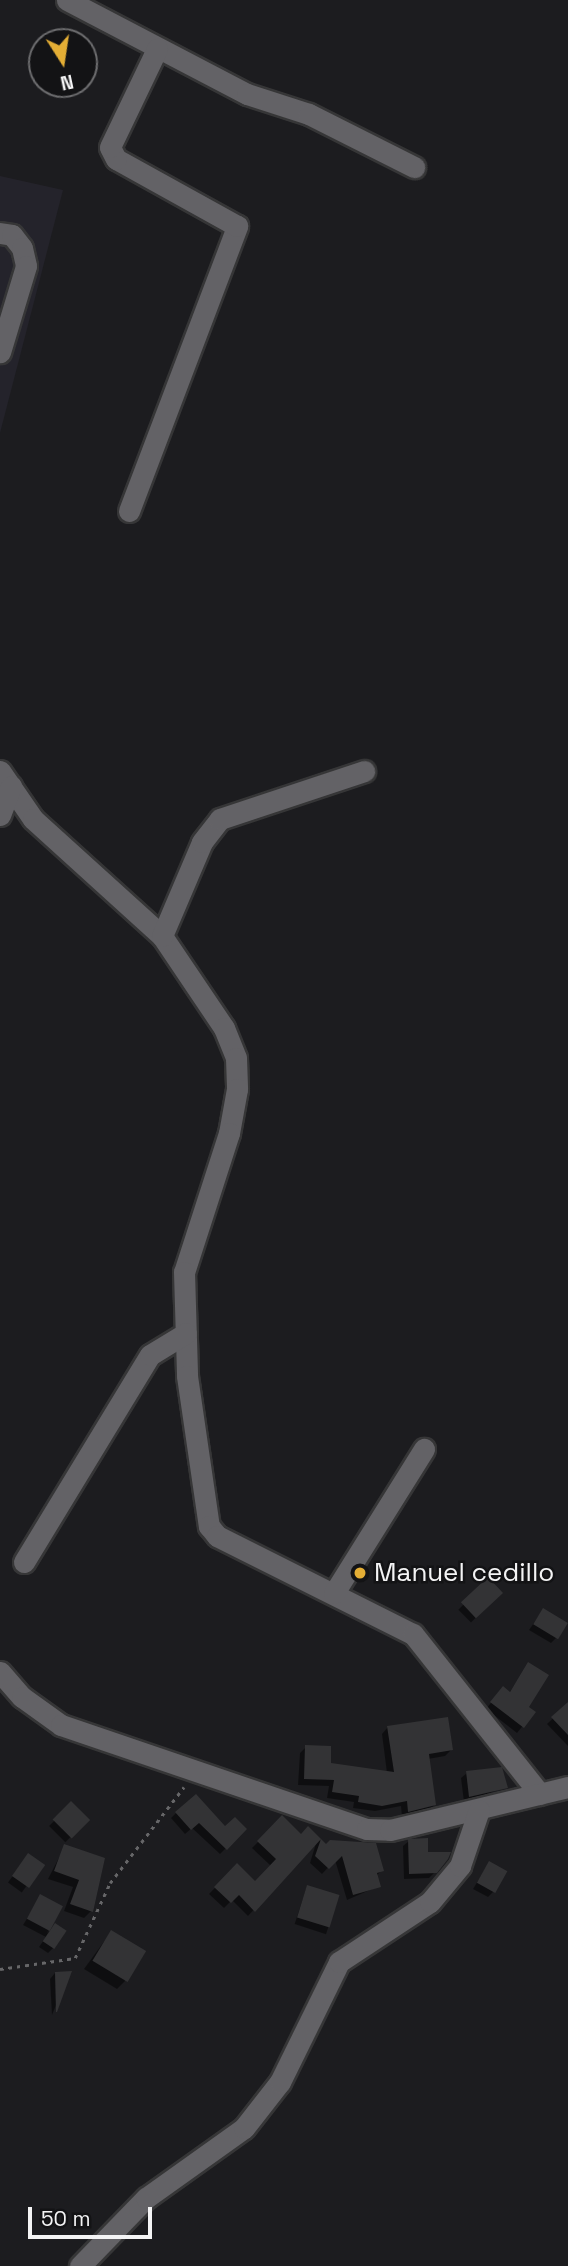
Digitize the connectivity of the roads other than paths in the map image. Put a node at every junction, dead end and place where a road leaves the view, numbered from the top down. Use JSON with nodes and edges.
{"nodes":[{"id":1,"x":67,"y":0,"type":"edge"},
{"id":2,"x":157,"y":49,"type":"junction"},
{"id":3,"x":414,"y":167,"type":"dead end"},
{"id":4,"x":0,"y":233,"type":"edge"},
{"id":5,"x":0,"y":352,"type":"edge"},
{"id":6,"x":129,"y":511,"type":"dead end"},
{"id":7,"x":364,"y":771,"type":"dead end"},
{"id":8,"x":5,"y":778,"type":"edge"},
{"id":9,"x":0,"y":815,"type":"edge"},
{"id":10,"x":162,"y":936,"type":"junction"},
{"id":11,"x":186,"y":1334,"type":"junction"},
{"id":12,"x":424,"y":1449,"type":"dead end"},
{"id":13,"x":24,"y":1562,"type":"dead end"},
{"id":14,"x":334,"y":1594,"type":"junction"},
{"id":15,"x":0,"y":1672,"type":"edge"},
{"id":16,"x":568,"y":1787,"type":"edge"},
{"id":17,"x":540,"y":1794,"type":"junction"},
{"id":18,"x":479,"y":1810,"type":"junction"},
{"id":19,"x":80,"y":2266,"type":"edge"}],
"edges":[{"from":1,"to":2,"type":"street"},
{"from":2,"to":3,"type":"street"},
{"from":2,"to":6,"type":"street"},
{"from":4,"to":5,"type":"street"},
{"from":7,"to":10,"type":"street"},
{"from":8,"to":9,"type":"street"},
{"from":8,"to":10,"type":"street"},
{"from":10,"to":11,"type":"street"},
{"from":11,"to":13,"type":"street"},
{"from":11,"to":14,"type":"street"},
{"from":12,"to":14,"type":"street"},
{"from":14,"to":17,"type":"street"},
{"from":15,"to":18,"type":"street"},
{"from":16,"to":17,"type":"street"},
{"from":17,"to":18,"type":"street"},
{"from":18,"to":19,"type":"street"}]}
